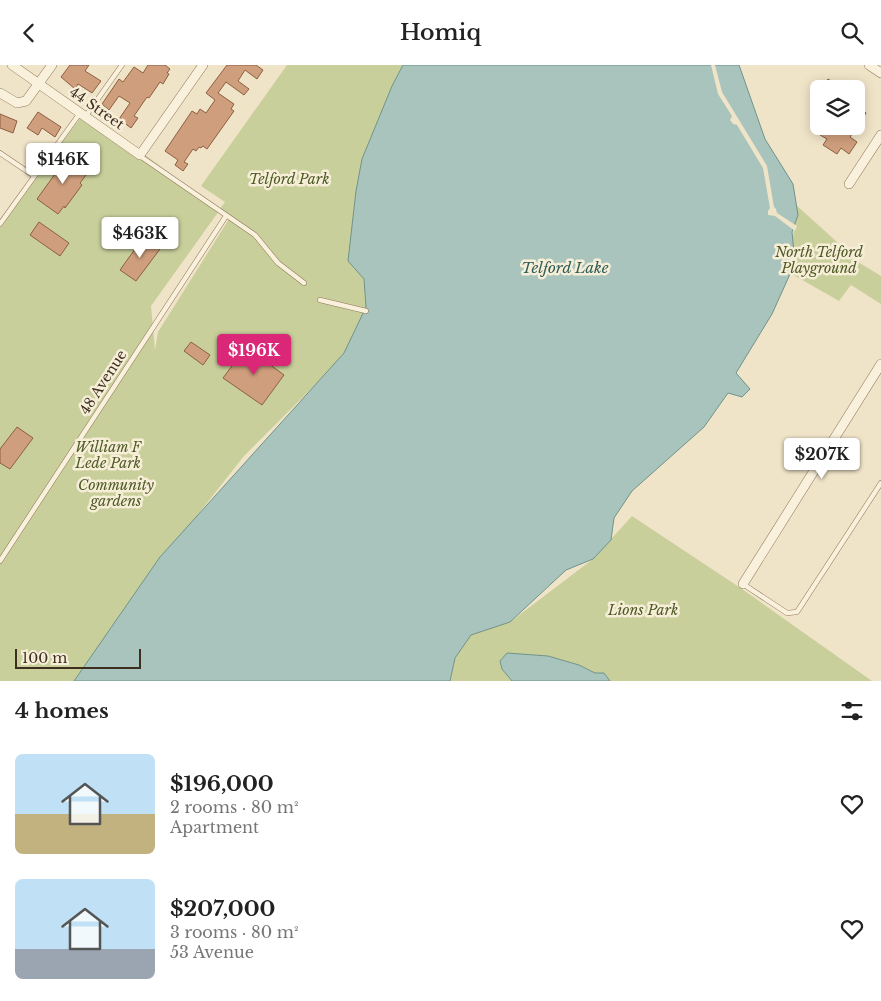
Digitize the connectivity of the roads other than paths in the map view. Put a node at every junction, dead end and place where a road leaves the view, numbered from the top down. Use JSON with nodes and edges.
{"nodes":[{"id":1,"x":12,"y":65,"type":"edge"},
{"id":2,"x":52,"y":65,"type":"edge"},
{"id":3,"x":122,"y":65,"type":"edge"},
{"id":4,"x":203,"y":65,"type":"edge"},
{"id":5,"x":869,"y":65,"type":"edge"},
{"id":6,"x":881,"y":73,"type":"edge"},
{"id":7,"x":39,"y":84,"type":"junction"},
{"id":8,"x":0,"y":93,"type":"edge"},
{"id":9,"x":82,"y":115,"type":"junction"},
{"id":10,"x":881,"y":135,"type":"edge"},
{"id":11,"x":0,"y":153,"type":"edge"},
{"id":12,"x":140,"y":155,"type":"junction"},
{"id":13,"x":34,"y":177,"type":"junction"},
{"id":14,"x":849,"y":184,"type":"dead end"},
{"id":15,"x":226,"y":216,"type":"junction"},
{"id":16,"x":0,"y":224,"type":"edge"},
{"id":17,"x":304,"y":283,"type":"dead end"},
{"id":18,"x":320,"y":299,"type":"dead end"},
{"id":19,"x":366,"y":311,"type":"dead end"},
{"id":20,"x":881,"y":364,"type":"edge"},
{"id":21,"x":881,"y":483,"type":"edge"},
{"id":22,"x":0,"y":561,"type":"edge"},
{"id":23,"x":743,"y":584,"type":"joint"}],
"edges":[{"from":1,"to":7,"type":"street","name":"44 Street"},
{"from":2,"to":7,"type":"street"},
{"from":3,"to":9,"type":"lane"},
{"from":4,"to":12,"type":"street"},
{"from":5,"to":6,"type":"street"},
{"from":7,"to":8,"type":"street"},
{"from":7,"to":9,"type":"street","name":"44 Street"},
{"from":9,"to":12,"type":"street","name":"44 Street"},
{"from":9,"to":13,"type":"lane"},
{"from":10,"to":14,"type":"street"},
{"from":11,"to":13,"type":"lane"},
{"from":12,"to":15,"type":"lane"},
{"from":13,"to":16,"type":"lane"},
{"from":15,"to":17,"type":"lane"},
{"from":15,"to":22,"type":"lane","name":"48 Avenue"},
{"from":18,"to":19,"type":"lane"},
{"from":20,"to":23,"type":"street"},
{"from":21,"to":23,"type":"lane"}]}
